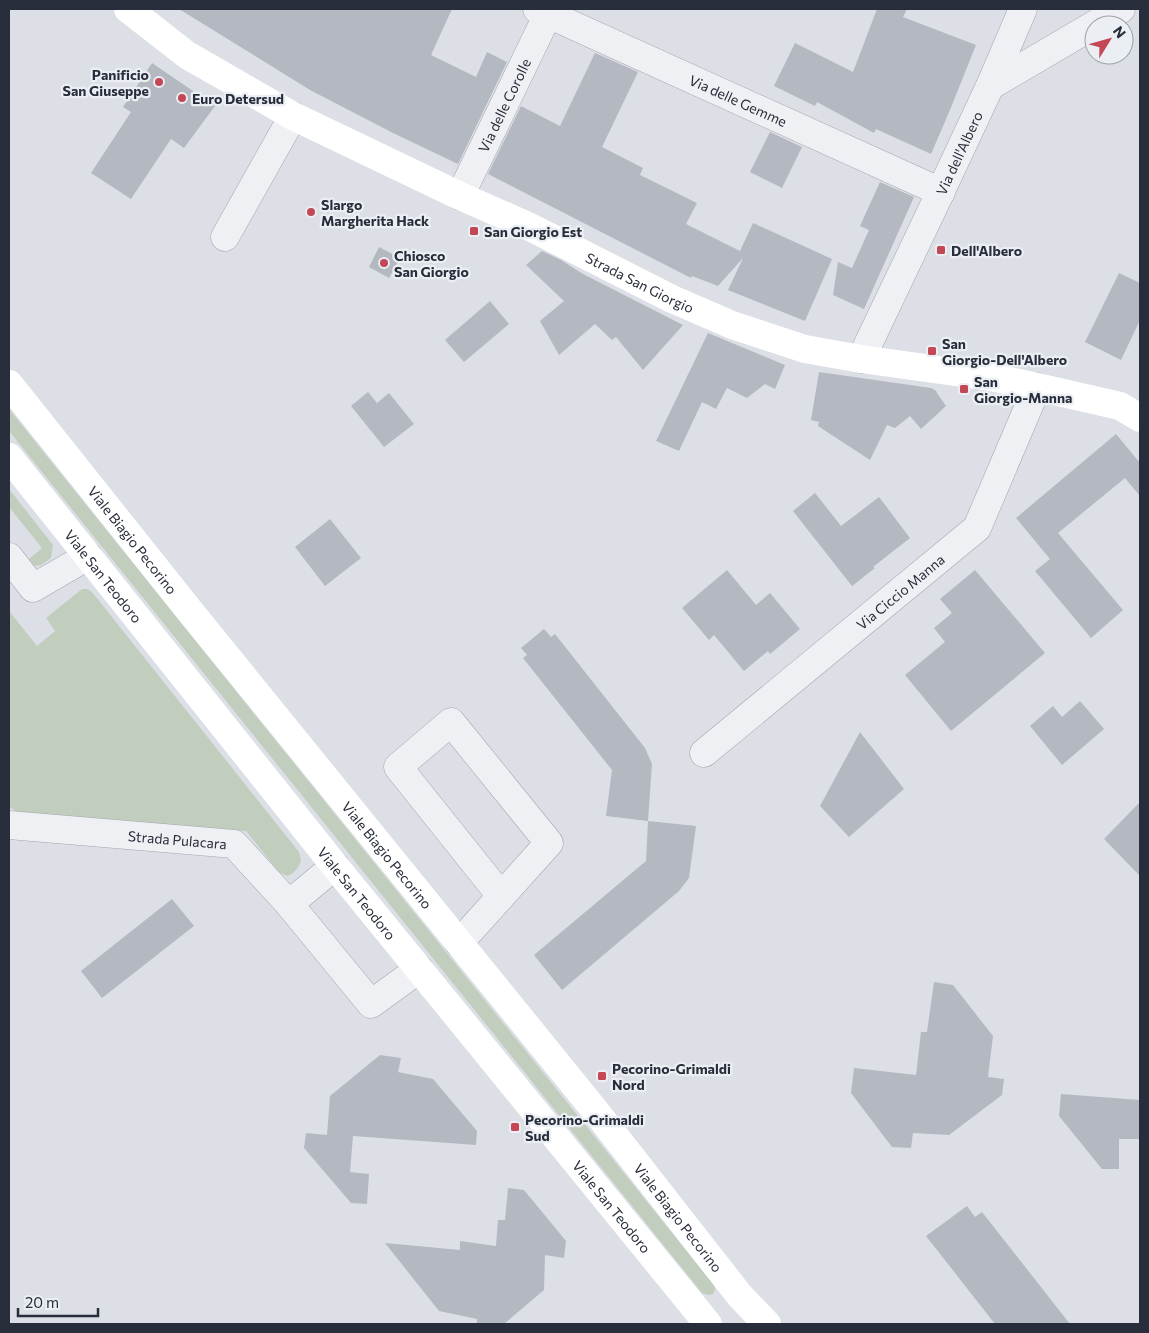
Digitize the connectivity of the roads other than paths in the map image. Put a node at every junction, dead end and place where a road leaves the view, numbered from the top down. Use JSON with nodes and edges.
{"nodes":[{"id":1,"x":128,"y":9,"type":"edge"},
{"id":2,"x":1023,"y":9,"type":"edge"},
{"id":3,"x":1121,"y":9,"type":"edge"},
{"id":4,"x":556,"y":14,"type":"edge"},
{"id":5,"x":990,"y":86,"type":"junction"},
{"id":6,"x":293,"y":116,"type":"junction"},
{"id":7,"x":941,"y":192,"type":"junction"},
{"id":8,"x":460,"y":196,"type":"junction"},
{"id":9,"x":225,"y":237,"type":"dead end"},
{"id":10,"x":861,"y":359,"type":"junction"},
{"id":11,"x":9,"y":384,"type":"edge"},
{"id":12,"x":1037,"y":387,"type":"junction"},
{"id":13,"x":1140,"y":418,"type":"edge"},
{"id":14,"x":9,"y":457,"type":"edge"},
{"id":15,"x":88,"y":556,"type":"junction"},
{"id":16,"x":9,"y":557,"type":"edge"},
{"id":17,"x":704,"y":753,"type":"dead end"},
{"id":18,"x":9,"y":825,"type":"edge"},
{"id":19,"x":335,"y":866,"type":"junction"},
{"id":20,"x":501,"y":896,"type":"junction"},
{"id":21,"x":289,"y":904,"type":"junction"},
{"id":22,"x":459,"y":943,"type":"junction"},
{"id":23,"x":419,"y":969,"type":"junction"},
{"id":24,"x":708,"y":1324,"type":"edge"},
{"id":25,"x":767,"y":1324,"type":"edge"}],
"edges":[{"from":1,"to":6,"type":"main road","name":"Strada San Giorgio"},
{"from":2,"to":5,"type":"street","name":"Via dell'Albero"},
{"from":3,"to":5,"type":"street"},
{"from":4,"to":7,"type":"street","name":"Via delle Gemme"},
{"from":4,"to":8,"type":"street","name":"Via delle Corolle"},
{"from":5,"to":7,"type":"street","name":"Via dell'Albero"},
{"from":6,"to":8,"type":"main road","name":"Strada San Giorgio"},
{"from":6,"to":9,"type":"street"},
{"from":7,"to":10,"type":"street","name":"Via dell'Albero"},
{"from":8,"to":10,"type":"main road","name":"Strada San Giorgio"},
{"from":10,"to":12,"type":"main road","name":"Strada San Giorgio"},
{"from":11,"to":22,"type":"main road","name":"Viale Biagio Pecorino"},
{"from":12,"to":13,"type":"main road","name":"Strada San Giorgio"},
{"from":12,"to":17,"type":"street","name":"Via Ciccio Manna"},
{"from":14,"to":15,"type":"main road","name":"Viale San Teodoro"},
{"from":15,"to":16,"type":"street"},
{"from":15,"to":19,"type":"main road","name":"Viale San Teodoro"},
{"from":18,"to":21,"type":"street","name":"Strada Pulacara"},
{"from":19,"to":21,"type":"street"},
{"from":19,"to":23,"type":"main road","name":"Viale San Teodoro"},
{"from":20,"to":20,"type":"street"},
{"from":20,"to":22,"type":"street"},
{"from":21,"to":23,"type":"street","name":"Strada Pulacara"},
{"from":22,"to":25,"type":"main road","name":"Viale Biagio Pecorino"},
{"from":23,"to":24,"type":"main road","name":"Viale San Teodoro"}]}
